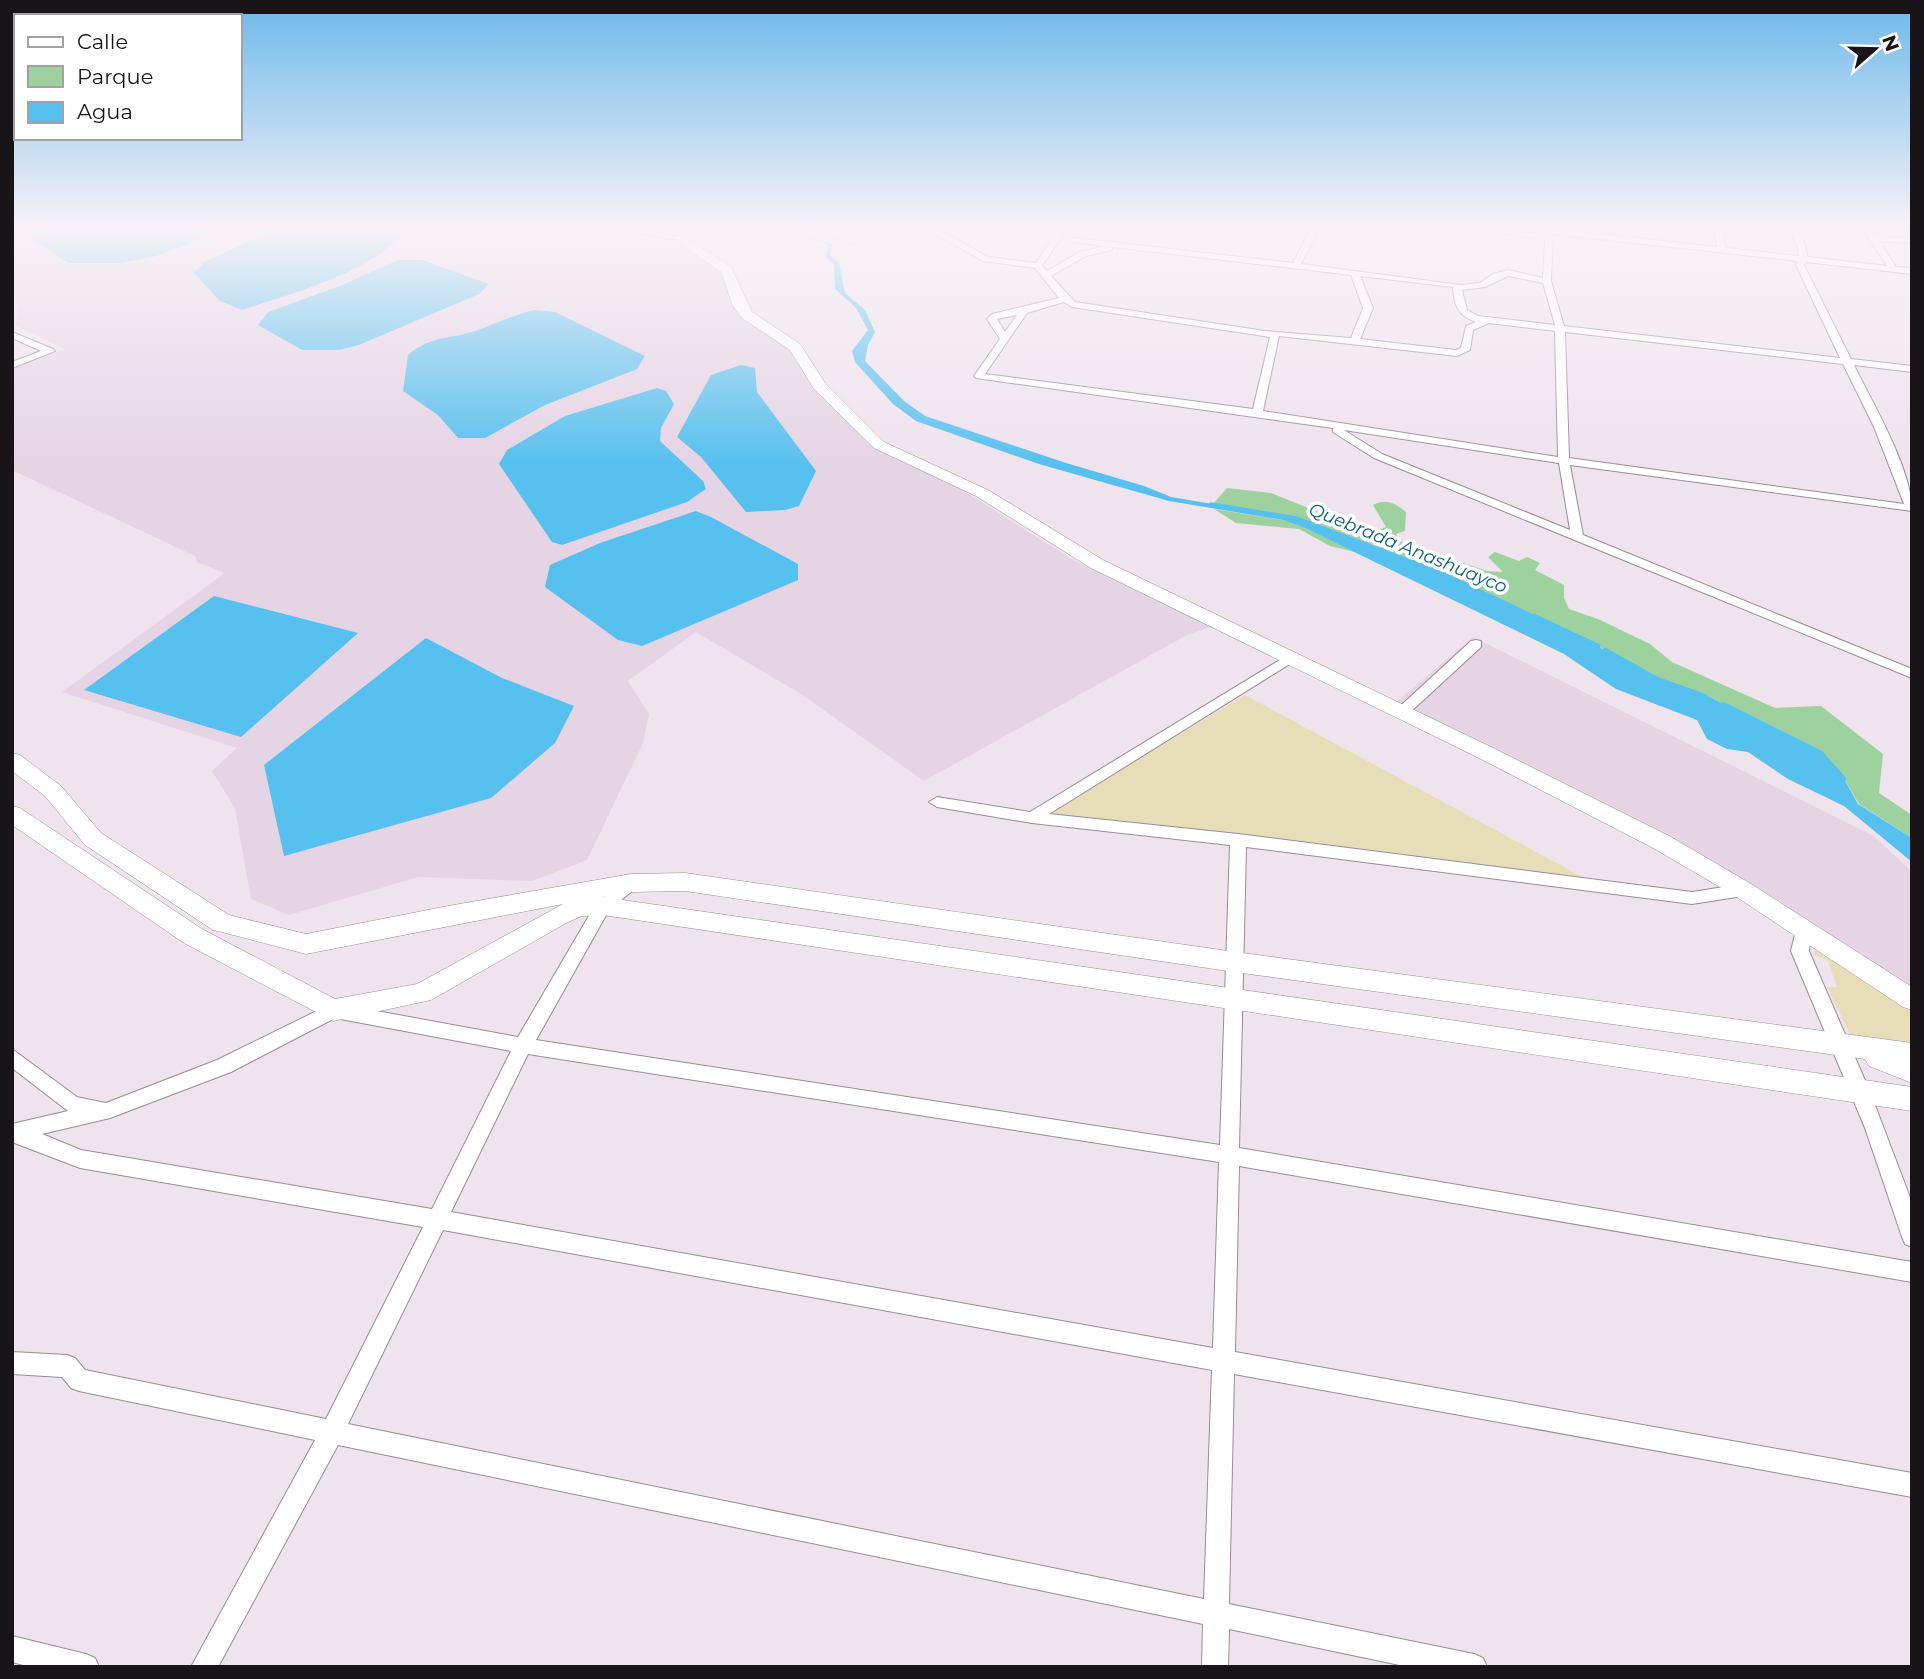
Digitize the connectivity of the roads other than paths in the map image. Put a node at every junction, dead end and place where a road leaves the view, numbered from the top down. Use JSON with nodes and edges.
{"nodes":[{"id":1,"x":742,"y":308,"type":"edge"},
{"id":2,"x":1033,"y":308,"type":"edge"},
{"id":3,"x":1084,"y":308,"type":"edge"},
{"id":4,"x":1368,"y":308,"type":"edge"},
{"id":5,"x":1462,"y":308,"type":"edge"},
{"id":6,"x":1555,"y":308,"type":"edge"},
{"id":7,"x":1821,"y":308,"type":"edge"},
{"id":8,"x":1024,"y":311,"type":"junction"},
{"id":9,"x":1488,"y":321,"type":"junction"},
{"id":10,"x":1560,"y":328,"type":"junction"},
{"id":11,"x":1269,"y":332,"type":"junction"},
{"id":12,"x":12,"y":335,"type":"edge"},
{"id":13,"x":1005,"y":340,"type":"junction"},
{"id":14,"x":1354,"y":342,"type":"junction"},
{"id":15,"x":1847,"y":361,"type":"junction"},
{"id":16,"x":12,"y":365,"type":"edge"},
{"id":17,"x":1912,"y":369,"type":"edge"},
{"id":18,"x":1257,"y":413,"type":"junction"},
{"id":19,"x":1321,"y":424,"type":"junction"},
{"id":20,"x":1564,"y":461,"type":"junction"},
{"id":21,"x":1577,"y":536,"type":"junction"},
{"id":22,"x":1476,"y":644,"type":"dead end"},
{"id":23,"x":1288,"y":659,"type":"junction"},
{"id":24,"x":1912,"y":674,"type":"edge"},
{"id":25,"x":1401,"y":713,"type":"junction"},
{"id":26,"x":12,"y":760,"type":"edge"},
{"id":27,"x":937,"y":803,"type":"dead end"},
{"id":28,"x":12,"y":814,"type":"edge"},
{"id":29,"x":1032,"y":818,"type":"junction"},
{"id":30,"x":1238,"y":841,"type":"junction"},
{"id":31,"x":631,"y":883,"type":"junction"},
{"id":32,"x":1743,"y":890,"type":"junction"},
{"id":33,"x":603,"y":906,"type":"junction"},
{"id":34,"x":1803,"y":931,"type":"junction"},
{"id":35,"x":1235,"y":962,"type":"junction"},
{"id":36,"x":1234,"y":997,"type":"junction"},
{"id":37,"x":1912,"y":1000,"type":"edge"},
{"id":38,"x":333,"y":1010,"type":"junction"},
{"id":39,"x":1840,"y":1043,"type":"junction"},
{"id":40,"x":523,"y":1046,"type":"junction"},
{"id":41,"x":1912,"y":1054,"type":"edge"},
{"id":42,"x":12,"y":1056,"type":"edge"},
{"id":43,"x":1912,"y":1072,"type":"edge"},
{"id":44,"x":1861,"y":1091,"type":"junction"},
{"id":45,"x":1912,"y":1099,"type":"edge"},
{"id":46,"x":110,"y":1110,"type":"junction"},
{"id":47,"x":15,"y":1133,"type":"edge"},
{"id":48,"x":1229,"y":1155,"type":"junction"},
{"id":49,"x":435,"y":1219,"type":"junction"},
{"id":50,"x":1912,"y":1237,"type":"edge"},
{"id":51,"x":1912,"y":1272,"type":"edge"},
{"id":52,"x":1222,"y":1361,"type":"junction"},
{"id":53,"x":12,"y":1363,"type":"edge"},
{"id":54,"x":333,"y":1430,"type":"junction"},
{"id":55,"x":1912,"y":1485,"type":"edge"},
{"id":56,"x":1215,"y":1612,"type":"junction"},
{"id":57,"x":12,"y":1649,"type":"edge"},
{"id":58,"x":86,"y":1667,"type":"edge"},
{"id":59,"x":204,"y":1667,"type":"edge"},
{"id":60,"x":1215,"y":1667,"type":"edge"},
{"id":61,"x":1474,"y":1667,"type":"edge"}],
"edges":[{"from":1,"to":23,"type":"street"},
{"from":2,"to":8,"type":"street"},
{"from":3,"to":11,"type":"street"},
{"from":4,"to":14,"type":"street"},
{"from":5,"to":9,"type":"street"},
{"from":6,"to":10,"type":"street"},
{"from":7,"to":15,"type":"street"},
{"from":8,"to":13,"type":"street"},
{"from":8,"to":13,"type":"street"},
{"from":9,"to":10,"type":"street"},
{"from":9,"to":14,"type":"street"},
{"from":10,"to":15,"type":"street"},
{"from":10,"to":20,"type":"street"},
{"from":11,"to":14,"type":"street"},
{"from":11,"to":18,"type":"street"},
{"from":12,"to":16,"type":"street"},
{"from":13,"to":18,"type":"street"},
{"from":15,"to":17,"type":"street"},
{"from":15,"to":20,"type":"street"},
{"from":18,"to":19,"type":"street"},
{"from":19,"to":20,"type":"street"},
{"from":19,"to":21,"type":"street"},
{"from":20,"to":21,"type":"street"},
{"from":21,"to":24,"type":"street"},
{"from":22,"to":25,"type":"street"},
{"from":23,"to":25,"type":"street"},
{"from":23,"to":29,"type":"street"},
{"from":25,"to":32,"type":"street"},
{"from":26,"to":31,"type":"street"},
{"from":27,"to":29,"type":"street"},
{"from":28,"to":38,"type":"street"},
{"from":29,"to":30,"type":"street"},
{"from":30,"to":32,"type":"street"},
{"from":30,"to":35,"type":"street"},
{"from":31,"to":33,"type":"street"},
{"from":31,"to":35,"type":"street"},
{"from":32,"to":34,"type":"street"},
{"from":33,"to":36,"type":"street"},
{"from":33,"to":38,"type":"street"},
{"from":33,"to":40,"type":"street"},
{"from":34,"to":37,"type":"street"},
{"from":34,"to":39,"type":"street"},
{"from":35,"to":36,"type":"street"},
{"from":35,"to":39,"type":"street"},
{"from":36,"to":44,"type":"street"},
{"from":36,"to":48,"type":"street"},
{"from":38,"to":40,"type":"street"},
{"from":38,"to":46,"type":"street"},
{"from":39,"to":41,"type":"street"},
{"from":39,"to":43,"type":"street"},
{"from":39,"to":44,"type":"street"},
{"from":40,"to":48,"type":"street"},
{"from":40,"to":49,"type":"street"},
{"from":42,"to":46,"type":"street"},
{"from":44,"to":45,"type":"street"},
{"from":44,"to":50,"type":"street"},
{"from":46,"to":47,"type":"street"},
{"from":47,"to":49,"type":"street"},
{"from":48,"to":51,"type":"street"},
{"from":48,"to":52,"type":"street"},
{"from":49,"to":52,"type":"street"},
{"from":49,"to":54,"type":"street"},
{"from":52,"to":55,"type":"street"},
{"from":52,"to":56,"type":"street"},
{"from":53,"to":54,"type":"street"},
{"from":54,"to":56,"type":"street"},
{"from":54,"to":59,"type":"street"},
{"from":56,"to":60,"type":"street"},
{"from":56,"to":61,"type":"street"},
{"from":57,"to":58,"type":"street"}]}
